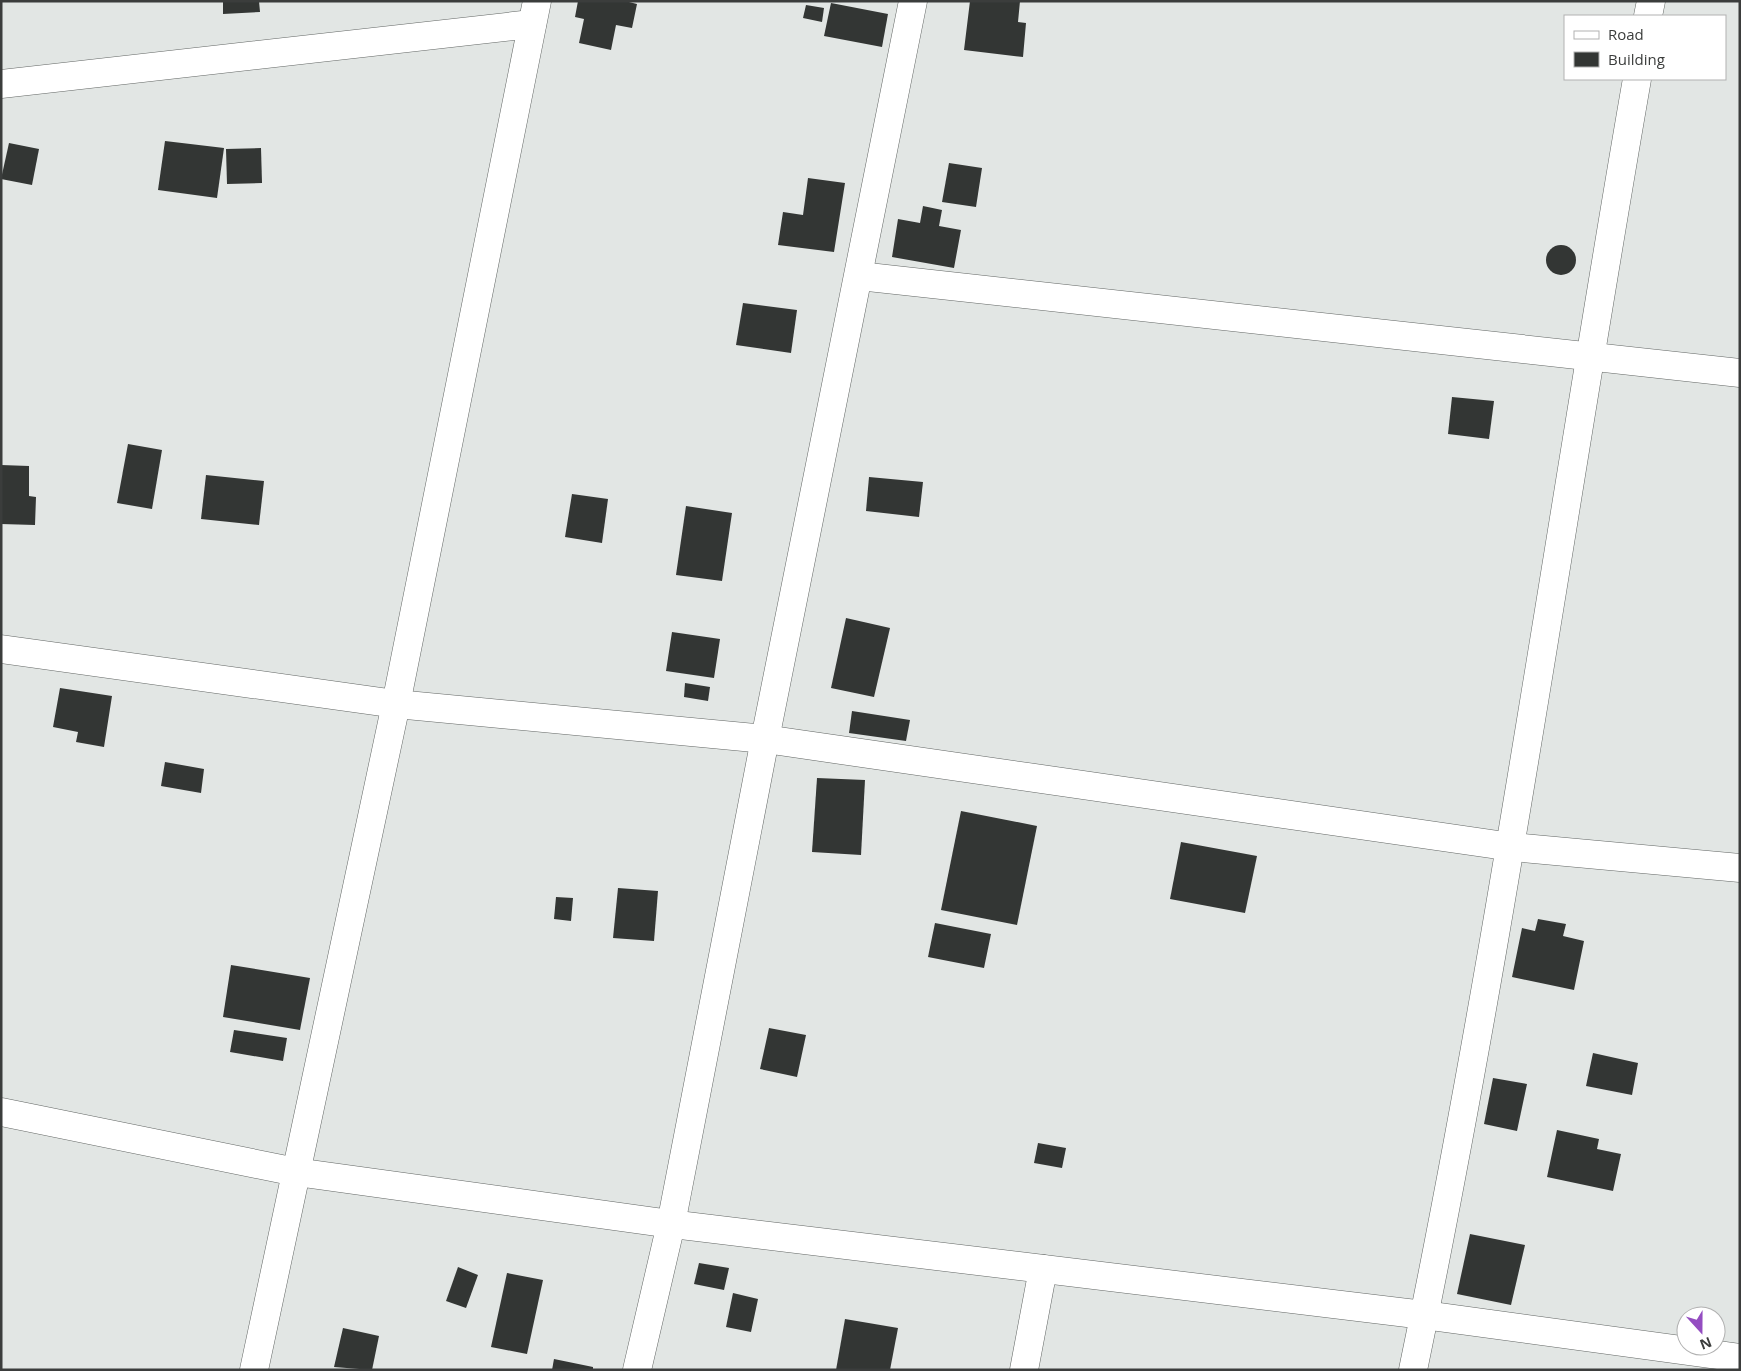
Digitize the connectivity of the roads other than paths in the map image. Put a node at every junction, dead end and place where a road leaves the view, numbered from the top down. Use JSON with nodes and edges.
{"nodes":[{"id":1,"x":913,"y":1,"type":"edge"},
{"id":2,"x":1651,"y":1,"type":"edge"},
{"id":3,"x":535,"y":13,"type":"edge"},
{"id":4,"x":1648,"y":15,"type":"edge"},
{"id":5,"x":1637,"y":80,"type":"edge"},
{"id":6,"x":1,"y":84,"type":"edge"},
{"id":7,"x":860,"y":276,"type":"junction"},
{"id":8,"x":1589,"y":354,"type":"junction"},
{"id":9,"x":1740,"y":373,"type":"edge"},
{"id":10,"x":1,"y":649,"type":"edge"},
{"id":11,"x":396,"y":704,"type":"junction"},
{"id":12,"x":765,"y":739,"type":"junction"},
{"id":13,"x":1512,"y":847,"type":"junction"},
{"id":14,"x":1740,"y":868,"type":"edge"},
{"id":15,"x":1,"y":1112,"type":"edge"},
{"id":16,"x":296,"y":1172,"type":"junction"},
{"id":17,"x":671,"y":1224,"type":"junction"},
{"id":18,"x":1043,"y":1270,"type":"junction"},
{"id":19,"x":1424,"y":1315,"type":"junction"},
{"id":20,"x":1740,"y":1358,"type":"edge"},
{"id":21,"x":254,"y":1370,"type":"edge"},
{"id":22,"x":637,"y":1370,"type":"edge"},
{"id":23,"x":1024,"y":1370,"type":"edge"},
{"id":24,"x":1413,"y":1370,"type":"edge"}],
"edges":[{"from":1,"to":7,"type":"street"},
{"from":2,"to":4,"type":"street"},
{"from":3,"to":6,"type":"street"},
{"from":3,"to":11,"type":"street"},
{"from":5,"to":8,"type":"street"},
{"from":7,"to":8,"type":"street"},
{"from":7,"to":12,"type":"street"},
{"from":8,"to":9,"type":"street"},
{"from":8,"to":13,"type":"street"},
{"from":10,"to":11,"type":"street"},
{"from":11,"to":12,"type":"street"},
{"from":11,"to":16,"type":"street"},
{"from":12,"to":13,"type":"street"},
{"from":12,"to":17,"type":"street"},
{"from":13,"to":14,"type":"street"},
{"from":13,"to":19,"type":"street"},
{"from":15,"to":16,"type":"street"},
{"from":16,"to":17,"type":"street"},
{"from":16,"to":21,"type":"street"},
{"from":17,"to":18,"type":"street"},
{"from":17,"to":22,"type":"street"},
{"from":18,"to":19,"type":"street"},
{"from":18,"to":23,"type":"street"},
{"from":19,"to":20,"type":"street"},
{"from":19,"to":24,"type":"street"}]}
